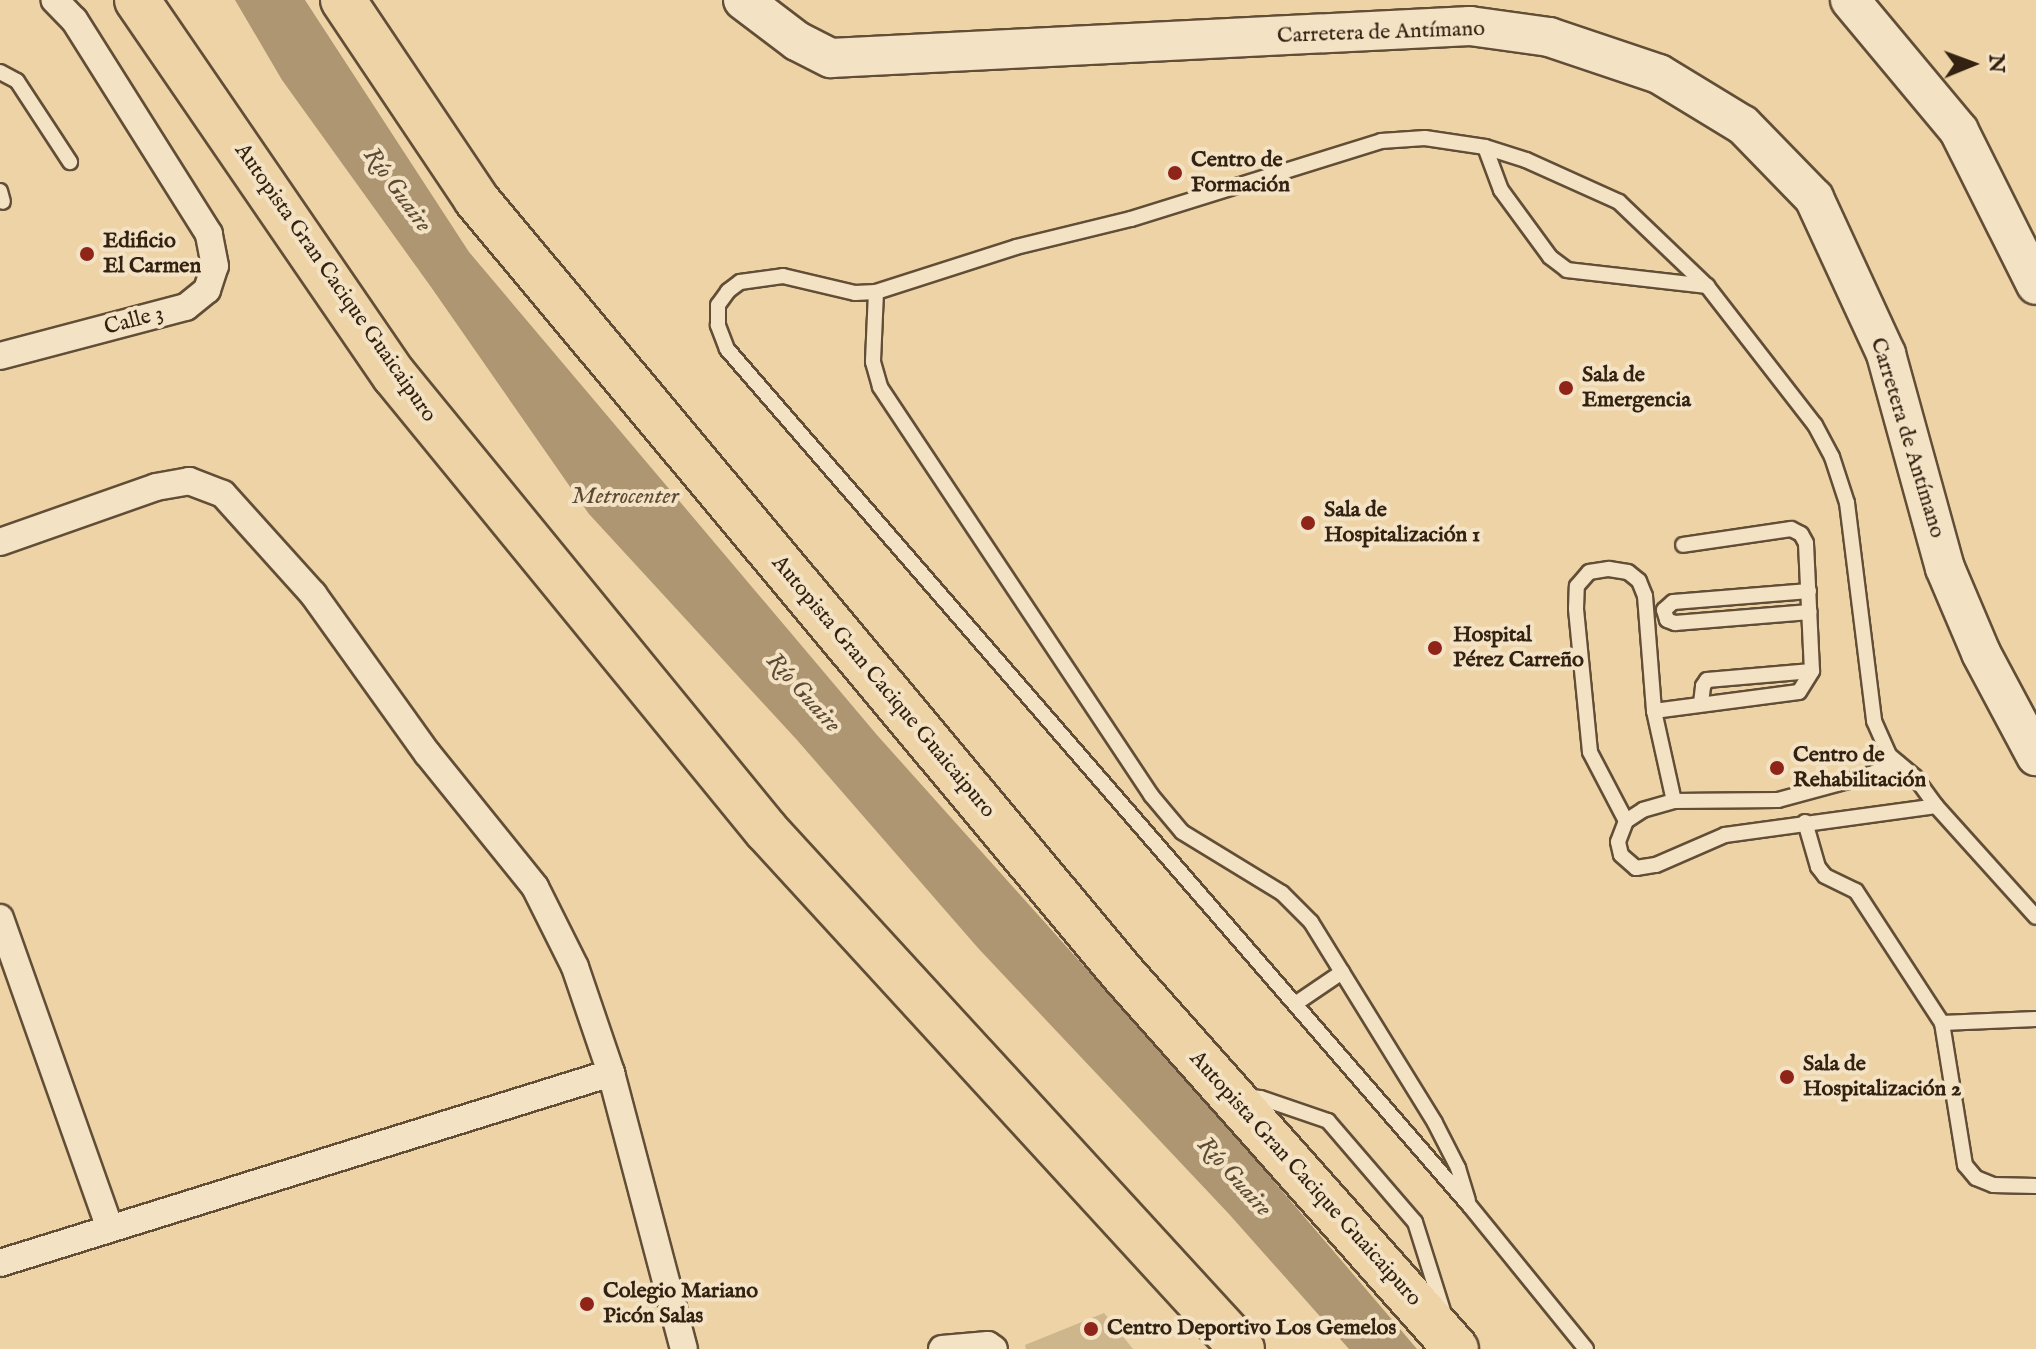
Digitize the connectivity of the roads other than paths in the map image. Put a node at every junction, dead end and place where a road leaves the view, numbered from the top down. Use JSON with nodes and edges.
{"nodes":[{"id":1,"x":55,"y":0,"type":"edge"},
{"id":2,"x":137,"y":0,"type":"edge"},
{"id":3,"x":343,"y":0,"type":"edge"},
{"id":4,"x":743,"y":0,"type":"edge"},
{"id":5,"x":1850,"y":0,"type":"edge"},
{"id":6,"x":0,"y":72,"type":"edge"},
{"id":7,"x":1485,"y":147,"type":"junction"},
{"id":8,"x":70,"y":162,"type":"dead end"},
{"id":9,"x":2036,"y":285,"type":"edge"},
{"id":10,"x":1707,"y":286,"type":"junction"},
{"id":11,"x":876,"y":292,"type":"junction"},
{"id":12,"x":0,"y":356,"type":"edge"},
{"id":13,"x":0,"y":542,"type":"edge"},
{"id":14,"x":1683,"y":545,"type":"dead end"},
{"id":15,"x":1809,"y":591,"type":"junction"},
{"id":16,"x":1810,"y":612,"type":"junction"},
{"id":17,"x":1812,"y":671,"type":"junction"},
{"id":18,"x":1701,"y":703,"type":"junction"},
{"id":19,"x":1654,"y":711,"type":"junction"},
{"id":20,"x":2036,"y":756,"type":"edge"},
{"id":21,"x":1898,"y":763,"type":"junction"},
{"id":22,"x":1674,"y":801,"type":"junction"},
{"id":23,"x":1936,"y":806,"type":"junction"},
{"id":24,"x":1626,"y":821,"type":"junction"},
{"id":25,"x":1805,"y":822,"type":"junction"},
{"id":26,"x":2036,"y":917,"type":"edge"},
{"id":27,"x":0,"y":918,"type":"edge"},
{"id":28,"x":1342,"y":972,"type":"junction"},
{"id":29,"x":1295,"y":1004,"type":"junction"},
{"id":30,"x":2036,"y":1019,"type":"edge"},
{"id":31,"x":1942,"y":1023,"type":"junction"},
{"id":32,"x":611,"y":1073,"type":"junction"},
{"id":33,"x":2036,"y":1186,"type":"edge"},
{"id":34,"x":1469,"y":1205,"type":"junction"},
{"id":35,"x":110,"y":1228,"type":"junction"},
{"id":36,"x":0,"y":1263,"type":"edge"},
{"id":37,"x":684,"y":1349,"type":"edge"},
{"id":38,"x":942,"y":1349,"type":"edge"},
{"id":39,"x":994,"y":1349,"type":"edge"},
{"id":40,"x":1242,"y":1349,"type":"edge"},
{"id":41,"x":1456,"y":1349,"type":"edge"},
{"id":42,"x":1586,"y":1349,"type":"edge"}],
"edges":[{"from":1,"to":12,"type":"street","name":"Calle 3"},
{"from":2,"to":40,"type":"highway","name":"Autopista Gran Cacique Guaicaipuro"},
{"from":3,"to":41,"type":"highway","name":"Autopista Gran Cacique Guaicaipuro"},
{"from":4,"to":20,"type":"main road","name":"Carretera de Antímano"},
{"from":5,"to":9,"type":"main road"},
{"from":6,"to":8,"type":"lane"},
{"from":7,"to":10,"type":"lane"},
{"from":7,"to":10,"type":"lane"},
{"from":7,"to":11,"type":"lane"},
{"from":10,"to":21,"type":"lane"},
{"from":11,"to":28,"type":"lane"},
{"from":11,"to":29,"type":"lane"},
{"from":13,"to":32,"type":"street"},
{"from":14,"to":15,"type":"lane"},
{"from":15,"to":16,"type":"lane"},
{"from":15,"to":16,"type":"lane"},
{"from":16,"to":17,"type":"lane"},
{"from":17,"to":18,"type":"lane"},
{"from":17,"to":18,"type":"lane"},
{"from":18,"to":19,"type":"lane"},
{"from":19,"to":22,"type":"lane"},
{"from":19,"to":24,"type":"lane"},
{"from":21,"to":22,"type":"lane"},
{"from":21,"to":23,"type":"lane"},
{"from":22,"to":24,"type":"lane"},
{"from":23,"to":25,"type":"lane"},
{"from":23,"to":26,"type":"lane"},
{"from":24,"to":25,"type":"lane"},
{"from":25,"to":31,"type":"lane"},
{"from":27,"to":35,"type":"street"},
{"from":28,"to":29,"type":"lane"},
{"from":28,"to":34,"type":"lane"},
{"from":29,"to":34,"type":"lane"},
{"from":30,"to":31,"type":"lane"},
{"from":31,"to":33,"type":"lane"},
{"from":32,"to":35,"type":"street"},
{"from":32,"to":37,"type":"street"},
{"from":34,"to":42,"type":"lane"},
{"from":35,"to":36,"type":"street"},
{"from":38,"to":39,"type":"street"}]}
